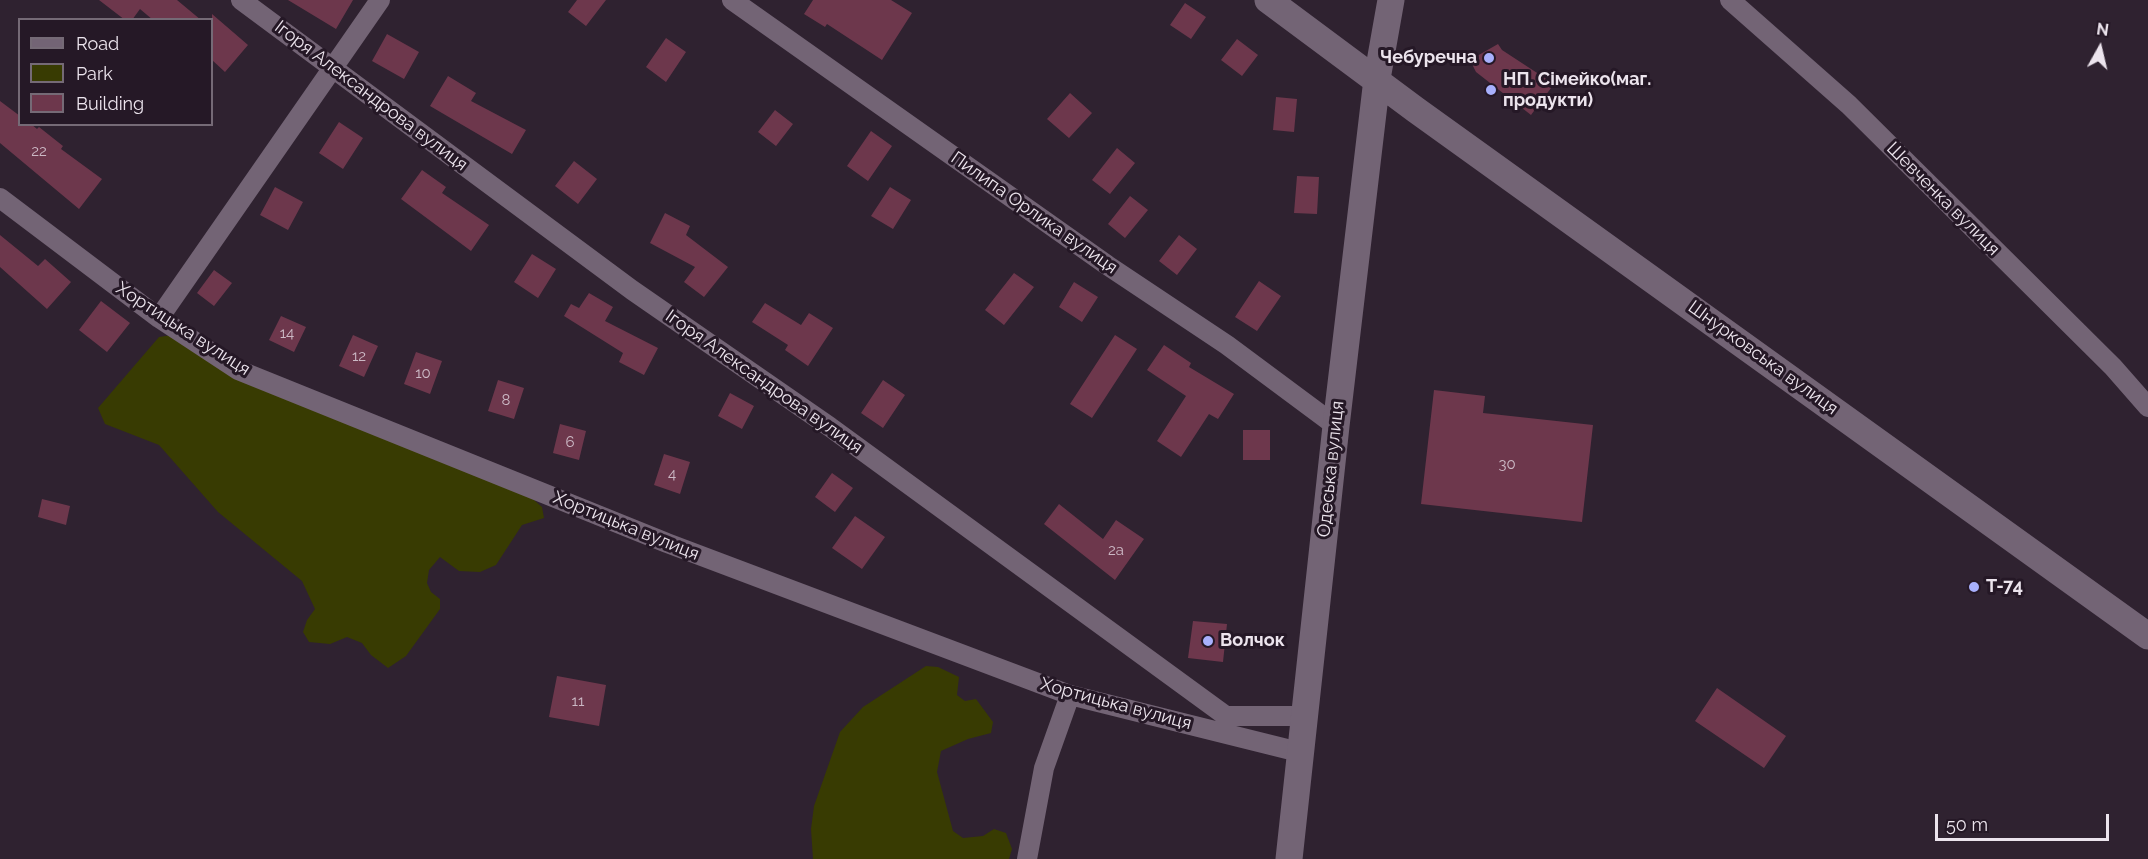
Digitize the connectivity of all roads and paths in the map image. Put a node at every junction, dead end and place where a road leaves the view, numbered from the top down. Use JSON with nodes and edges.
{"nodes":[{"id":1,"x":241,"y":0,"type":"edge"},
{"id":2,"x":380,"y":0,"type":"edge"},
{"id":3,"x":732,"y":0,"type":"edge"},
{"id":4,"x":1268,"y":0,"type":"edge"},
{"id":5,"x":1391,"y":0,"type":"edge"},
{"id":6,"x":1730,"y":0,"type":"edge"},
{"id":7,"x":331,"y":66,"type":"junction"},
{"id":8,"x":1377,"y":79,"type":"junction"},
{"id":9,"x":0,"y":198,"type":"edge"},
{"id":10,"x":159,"y":318,"type":"junction"},
{"id":11,"x":2148,"y":407,"type":"edge"},
{"id":12,"x":1336,"y":426,"type":"junction"},
{"id":13,"x":2148,"y":636,"type":"edge"},
{"id":14,"x":1071,"y":695,"type":"junction"},
{"id":15,"x":1303,"y":716,"type":"junction"},
{"id":16,"x":1299,"y":752,"type":"junction"},
{"id":17,"x":1027,"y":859,"type":"edge"},
{"id":18,"x":1289,"y":859,"type":"edge"}],
"edges":[{"from":1,"to":7,"type":"street","name":"Ігоря Александрова вулиця"},
{"from":2,"to":7,"type":"street"},
{"from":3,"to":12,"type":"street","name":"Пилипа Орлика вулиця"},
{"from":4,"to":8,"type":"street","name":"Шнурковська вулиця"},
{"from":5,"to":8,"type":"street","name":"Одеська вулиця"},
{"from":6,"to":11,"type":"street","name":"Шевченка вулиця"},
{"from":7,"to":10,"type":"street"},
{"from":7,"to":15,"type":"street","name":"Ігоря Александрова вулиця"},
{"from":8,"to":12,"type":"street","name":"Одеська вулиця"},
{"from":8,"to":13,"type":"street","name":"Шнурковська вулиця"},
{"from":9,"to":10,"type":"street","name":"Хортицька вулиця"},
{"from":10,"to":14,"type":"street","name":"Хортицька вулиця"},
{"from":12,"to":15,"type":"street","name":"Одеська вулиця"},
{"from":14,"to":16,"type":"street","name":"Хортицька вулиця"},
{"from":14,"to":17,"type":"street"},
{"from":15,"to":16,"type":"street","name":"Одеська вулиця"},
{"from":16,"to":18,"type":"street","name":"Одеська вулиця"}]}
